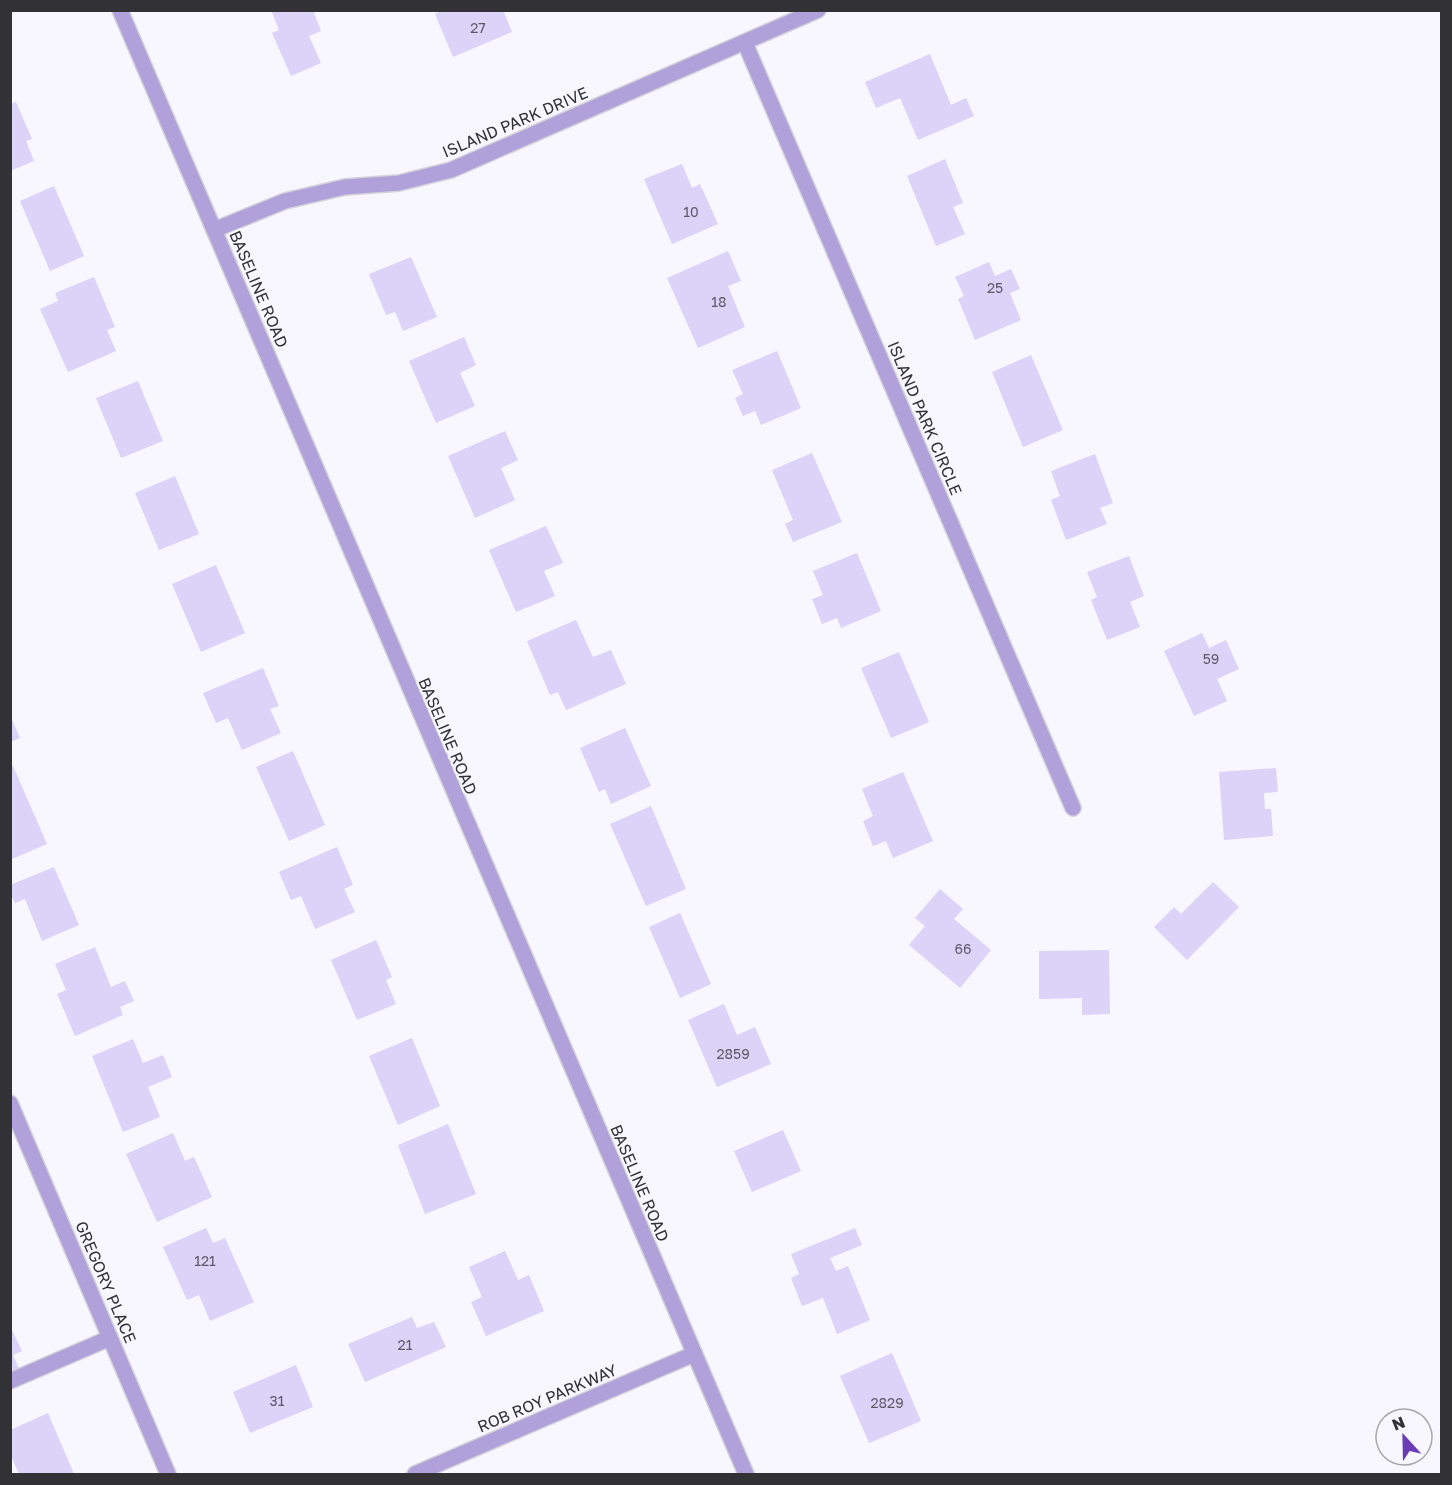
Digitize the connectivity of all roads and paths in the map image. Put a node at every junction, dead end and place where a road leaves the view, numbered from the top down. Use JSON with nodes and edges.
{"nodes":[{"id":1,"x":120,"y":10,"type":"edge"},
{"id":2,"x":818,"y":10,"type":"edge"},
{"id":3,"x":745,"y":43,"type":"junction"},
{"id":4,"x":214,"y":230,"type":"junction"},
{"id":5,"x":1073,"y":808,"type":"dead end"},
{"id":6,"x":10,"y":1103,"type":"edge"},
{"id":7,"x":110,"y":1338,"type":"junction"},
{"id":8,"x":694,"y":1354,"type":"junction"},
{"id":9,"x":10,"y":1381,"type":"edge"},
{"id":10,"x":168,"y":1474,"type":"edge"},
{"id":11,"x":415,"y":1474,"type":"edge"},
{"id":12,"x":746,"y":1474,"type":"edge"}],
"edges":[{"from":1,"to":4,"type":"street","name":"BASELINE ROAD"},
{"from":2,"to":3,"type":"street","name":"ISLAND PARK DRIVE"},
{"from":3,"to":4,"type":"street","name":"ISLAND PARK DRIVE"},
{"from":3,"to":5,"type":"street","name":"ISLAND PARK CIRCLE"},
{"from":4,"to":8,"type":"street","name":"BASELINE ROAD"},
{"from":6,"to":7,"type":"street","name":"GREGORY PLACE"},
{"from":7,"to":9,"type":"street"},
{"from":7,"to":10,"type":"street","name":"GREGORY PLACE"},
{"from":8,"to":11,"type":"street","name":"ROB ROY PARKWAY"},
{"from":8,"to":12,"type":"street","name":"BASELINE ROAD"}]}
